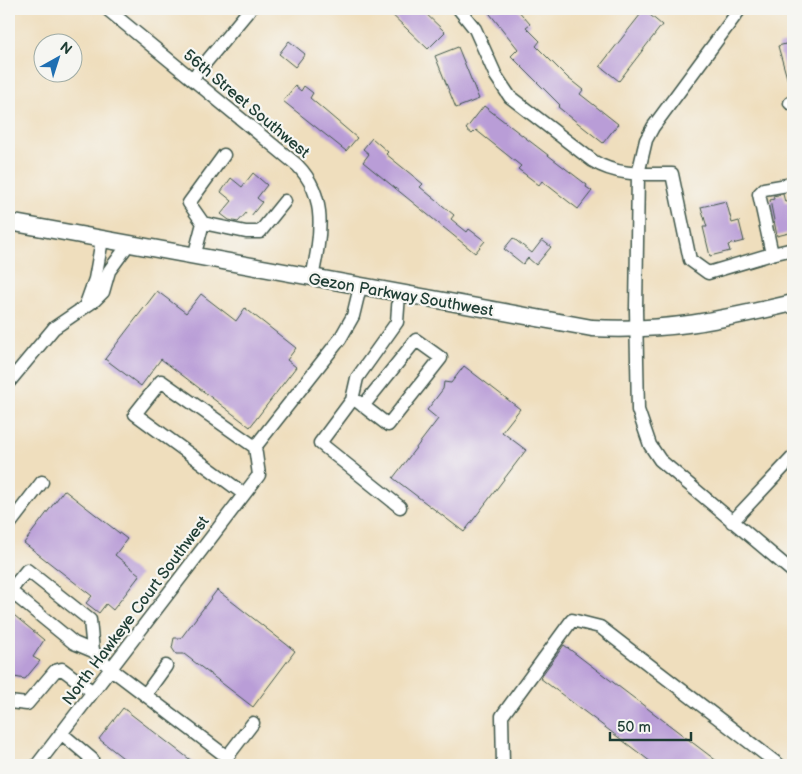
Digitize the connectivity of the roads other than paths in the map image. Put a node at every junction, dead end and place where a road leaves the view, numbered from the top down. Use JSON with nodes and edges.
{"nodes":[{"id":1,"x":107,"y":9,"type":"edge"},
{"id":2,"x":250,"y":9,"type":"edge"},
{"id":3,"x":458,"y":9,"type":"edge"},
{"id":4,"x":740,"y":9,"type":"edge"},
{"id":5,"x":192,"y":79,"type":"junction"},
{"id":6,"x":224,"y":154,"type":"dead end"},
{"id":7,"x":638,"y":174,"type":"junction"},
{"id":8,"x":793,"y":184,"type":"edge"},
{"id":9,"x":284,"y":201,"type":"dead end"},
{"id":10,"x":9,"y":222,"type":"edge"},
{"id":11,"x":203,"y":223,"type":"junction"},
{"id":12,"x":102,"y":240,"type":"junction"},
{"id":13,"x":128,"y":245,"type":"junction"},
{"id":14,"x":793,"y":249,"type":"edge"},
{"id":15,"x":772,"y":254,"type":"junction"},
{"id":16,"x":194,"y":257,"type":"junction"},
{"id":17,"x":312,"y":278,"type":"junction"},
{"id":18,"x":360,"y":287,"type":"junction"},
{"id":19,"x":399,"y":294,"type":"junction"},
{"id":20,"x":793,"y":303,"type":"edge"},
{"id":21,"x":85,"y":306,"type":"junction"},
{"id":22,"x":637,"y":330,"type":"junction"},
{"id":23,"x":9,"y":382,"type":"edge"},
{"id":24,"x":358,"y":402,"type":"junction"},
{"id":25,"x":255,"y":447,"type":"junction"},
{"id":26,"x":793,"y":457,"type":"edge"},
{"id":27,"x":42,"y":482,"type":"dead end"},
{"id":28,"x":244,"y":494,"type":"junction"},
{"id":29,"x":400,"y":507,"type":"dead end"},
{"id":30,"x":732,"y":522,"type":"junction"},
{"id":31,"x":9,"y":525,"type":"edge"},
{"id":32,"x":793,"y":572,"type":"edge"},
{"id":33,"x":9,"y":591,"type":"edge"},
{"id":34,"x":93,"y":651,"type":"junction"},
{"id":35,"x":166,"y":666,"type":"dead end"},
{"id":36,"x":111,"y":668,"type":"junction"},
{"id":37,"x":93,"y":692,"type":"junction"},
{"id":38,"x":145,"y":695,"type":"junction"},
{"id":39,"x":9,"y":702,"type":"edge"},
{"id":40,"x":253,"y":723,"type":"dead end"},
{"id":41,"x":61,"y":733,"type":"junction"},
{"id":42,"x":93,"y":763,"type":"edge"},
{"id":43,"x":37,"y":765,"type":"edge"},
{"id":44,"x":503,"y":765,"type":"edge"},
{"id":45,"x":779,"y":765,"type":"edge"}],
"edges":[{"from":1,"to":5,"type":"street","name":"56th Street Southwest"},
{"from":2,"to":5,"type":"street"},
{"from":3,"to":7,"type":"street"},
{"from":4,"to":7,"type":"street"},
{"from":5,"to":17,"type":"street","name":"56th Street Southwest"},
{"from":6,"to":11,"type":"street"},
{"from":7,"to":15,"type":"street"},
{"from":7,"to":22,"type":"street"},
{"from":8,"to":15,"type":"street"},
{"from":9,"to":11,"type":"street"},
{"from":10,"to":12,"type":"main road","name":"Gezon Parkway Southwest"},
{"from":11,"to":16,"type":"street"},
{"from":12,"to":13,"type":"main road","name":"Gezon Parkway Southwest"},
{"from":12,"to":21,"type":"street"},
{"from":13,"to":16,"type":"main road","name":"Gezon Parkway Southwest"},
{"from":13,"to":21,"type":"street"},
{"from":14,"to":15,"type":"street"},
{"from":16,"to":17,"type":"main road","name":"Gezon Parkway Southwest"},
{"from":17,"to":18,"type":"main road","name":"Gezon Parkway Southwest"},
{"from":18,"to":19,"type":"main road","name":"Gezon Parkway Southwest"},
{"from":18,"to":25,"type":"street"},
{"from":19,"to":22,"type":"main road","name":"Gezon Parkway Southwest"},
{"from":19,"to":24,"type":"street"},
{"from":20,"to":22,"type":"main road","name":"Gezon Parkway Southwest"},
{"from":21,"to":23,"type":"street"},
{"from":22,"to":30,"type":"street"},
{"from":24,"to":24,"type":"street"},
{"from":24,"to":29,"type":"street"},
{"from":25,"to":28,"type":"street","name":"North Hawkeye Court Southwest"},
{"from":25,"to":28,"type":"street"},
{"from":26,"to":30,"type":"street"},
{"from":27,"to":31,"type":"street"},
{"from":28,"to":36,"type":"street","name":"North Hawkeye Court Southwest"},
{"from":30,"to":32,"type":"street"},
{"from":33,"to":34,"type":"street"},
{"from":33,"to":34,"type":"street"},
{"from":34,"to":36,"type":"street"},
{"from":35,"to":38,"type":"street"},
{"from":36,"to":37,"type":"street","name":"North Hawkeye Court Southwest"},
{"from":36,"to":38,"type":"street"},
{"from":37,"to":39,"type":"street"},
{"from":37,"to":41,"type":"street","name":"North Hawkeye Court Southwest"},
{"from":38,"to":40,"type":"street"},
{"from":41,"to":42,"type":"street"},
{"from":41,"to":43,"type":"street","name":"North Hawkeye Court Southwest"},
{"from":44,"to":45,"type":"street"}]}
